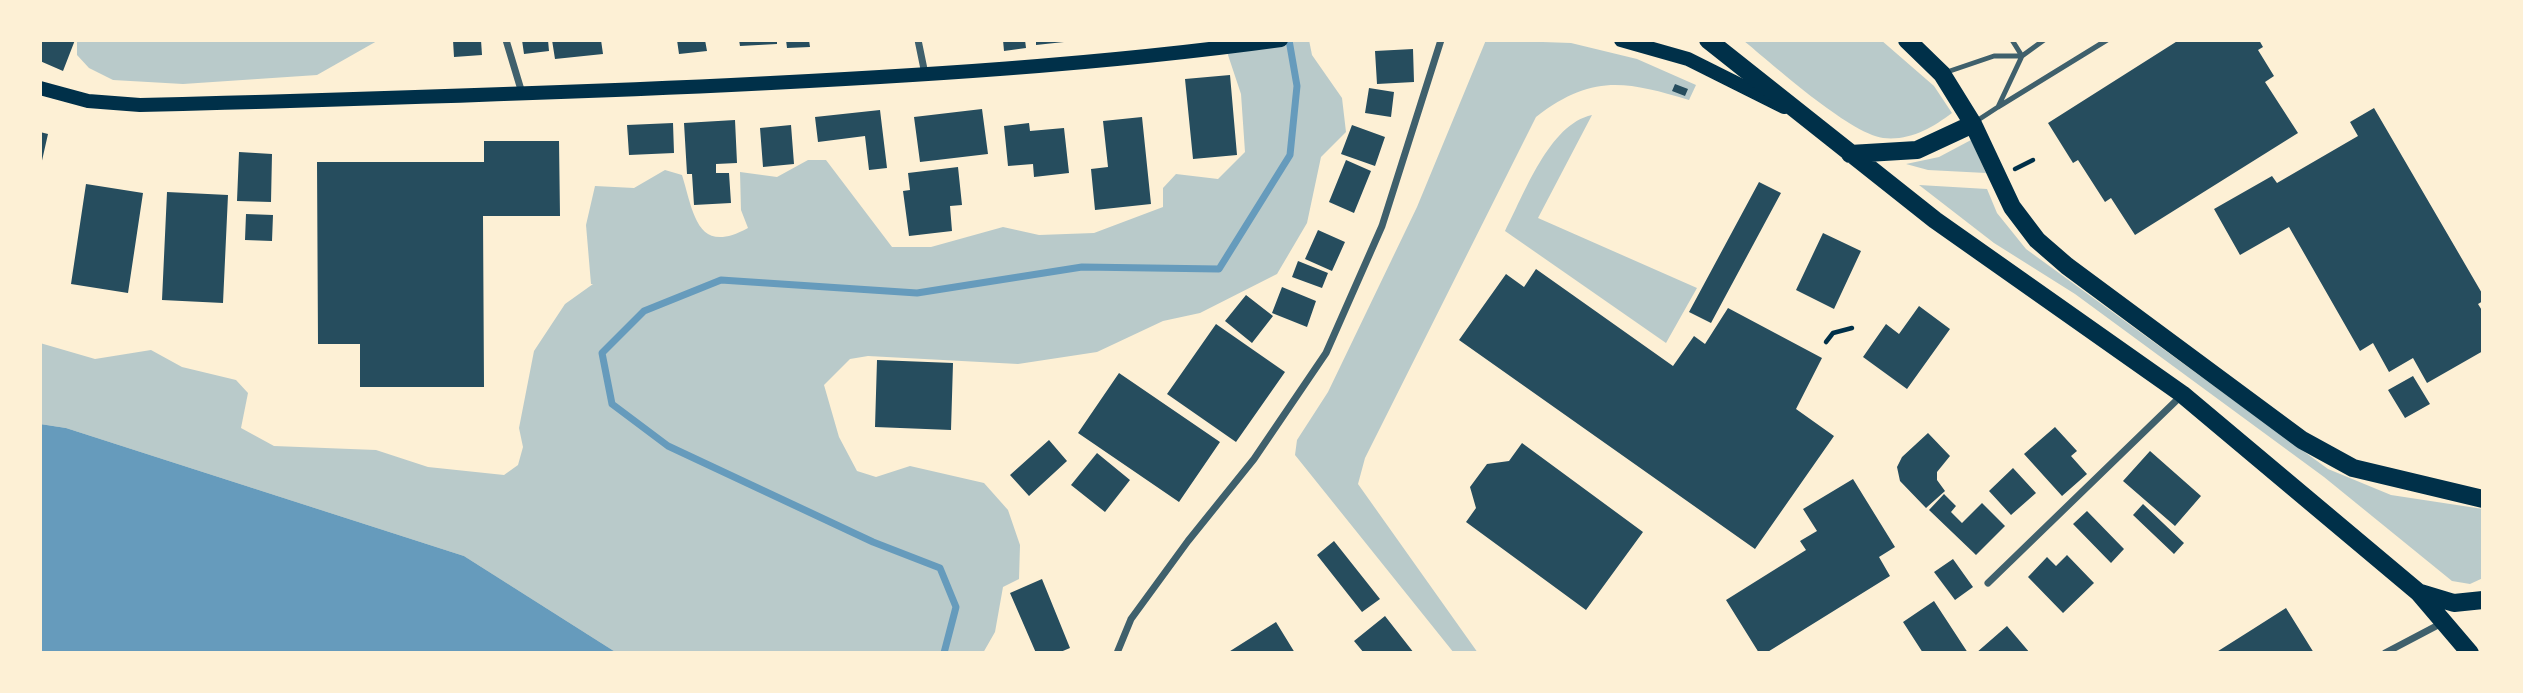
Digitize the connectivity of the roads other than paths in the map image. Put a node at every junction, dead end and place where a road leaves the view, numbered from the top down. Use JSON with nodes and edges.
{"nodes":[{"id":1,"x":506,"y":40,"type":"edge"},
{"id":2,"x":918,"y":40,"type":"edge"},
{"id":3,"x":1281,"y":40,"type":"edge"},
{"id":4,"x":1441,"y":40,"type":"edge"},
{"id":5,"x":1621,"y":40,"type":"edge"},
{"id":6,"x":1708,"y":40,"type":"edge"},
{"id":7,"x":1907,"y":40,"type":"edge"},
{"id":8,"x":2012,"y":40,"type":"edge"},
{"id":9,"x":2044,"y":40,"type":"edge"},
{"id":10,"x":2107,"y":40,"type":"edge"},
{"id":11,"x":2022,"y":56,"type":"junction"},
{"id":12,"x":1942,"y":74,"type":"junction"},
{"id":13,"x":925,"y":75,"type":"junction"},
{"id":14,"x":40,"y":88,"type":"edge"},
{"id":15,"x":522,"y":94,"type":"junction"},
{"id":16,"x":1998,"y":107,"type":"junction"},
{"id":17,"x":1801,"y":115,"type":"junction"},
{"id":18,"x":1973,"y":124,"type":"junction"},
{"id":19,"x":1850,"y":154,"type":"junction"},
{"id":20,"x":2182,"y":394,"type":"junction"},
{"id":21,"x":2483,"y":490,"type":"edge"},
{"id":22,"x":2458,"y":491,"type":"junction"},
{"id":23,"x":2483,"y":499,"type":"edge"},
{"id":24,"x":1988,"y":583,"type":"dead end"},
{"id":25,"x":2417,"y":592,"type":"junction"},
{"id":26,"x":2483,"y":600,"type":"edge"},
{"id":27,"x":2446,"y":622,"type":"junction"},
{"id":28,"x":1117,"y":653,"type":"edge"},
{"id":29,"x":2385,"y":653,"type":"edge"},
{"id":30,"x":2470,"y":653,"type":"edge"}],
"edges":[{"from":1,"to":15,"type":"street"},
{"from":2,"to":13,"type":"street"},
{"from":3,"to":13,"type":"main road"},
{"from":4,"to":28,"type":"street"},
{"from":5,"to":17,"type":"main road"},
{"from":6,"to":17,"type":"main road"},
{"from":7,"to":12,"type":"main road"},
{"from":8,"to":11,"type":"lane"},
{"from":9,"to":11,"type":"lane"},
{"from":10,"to":16,"type":"lane"},
{"from":11,"to":12,"type":"lane"},
{"from":11,"to":16,"type":"lane"},
{"from":12,"to":18,"type":"main road"},
{"from":13,"to":15,"type":"main road"},
{"from":14,"to":15,"type":"main road"},
{"from":16,"to":18,"type":"lane"},
{"from":17,"to":19,"type":"main road"},
{"from":18,"to":19,"type":"main road"},
{"from":18,"to":22,"type":"main road"},
{"from":19,"to":20,"type":"main road"},
{"from":20,"to":24,"type":"street"},
{"from":20,"to":25,"type":"main road"},
{"from":21,"to":22,"type":"main road"},
{"from":22,"to":23,"type":"main road"},
{"from":25,"to":26,"type":"main road"},
{"from":25,"to":27,"type":"main road"},
{"from":27,"to":29,"type":"street"},
{"from":27,"to":30,"type":"main road"}]}
